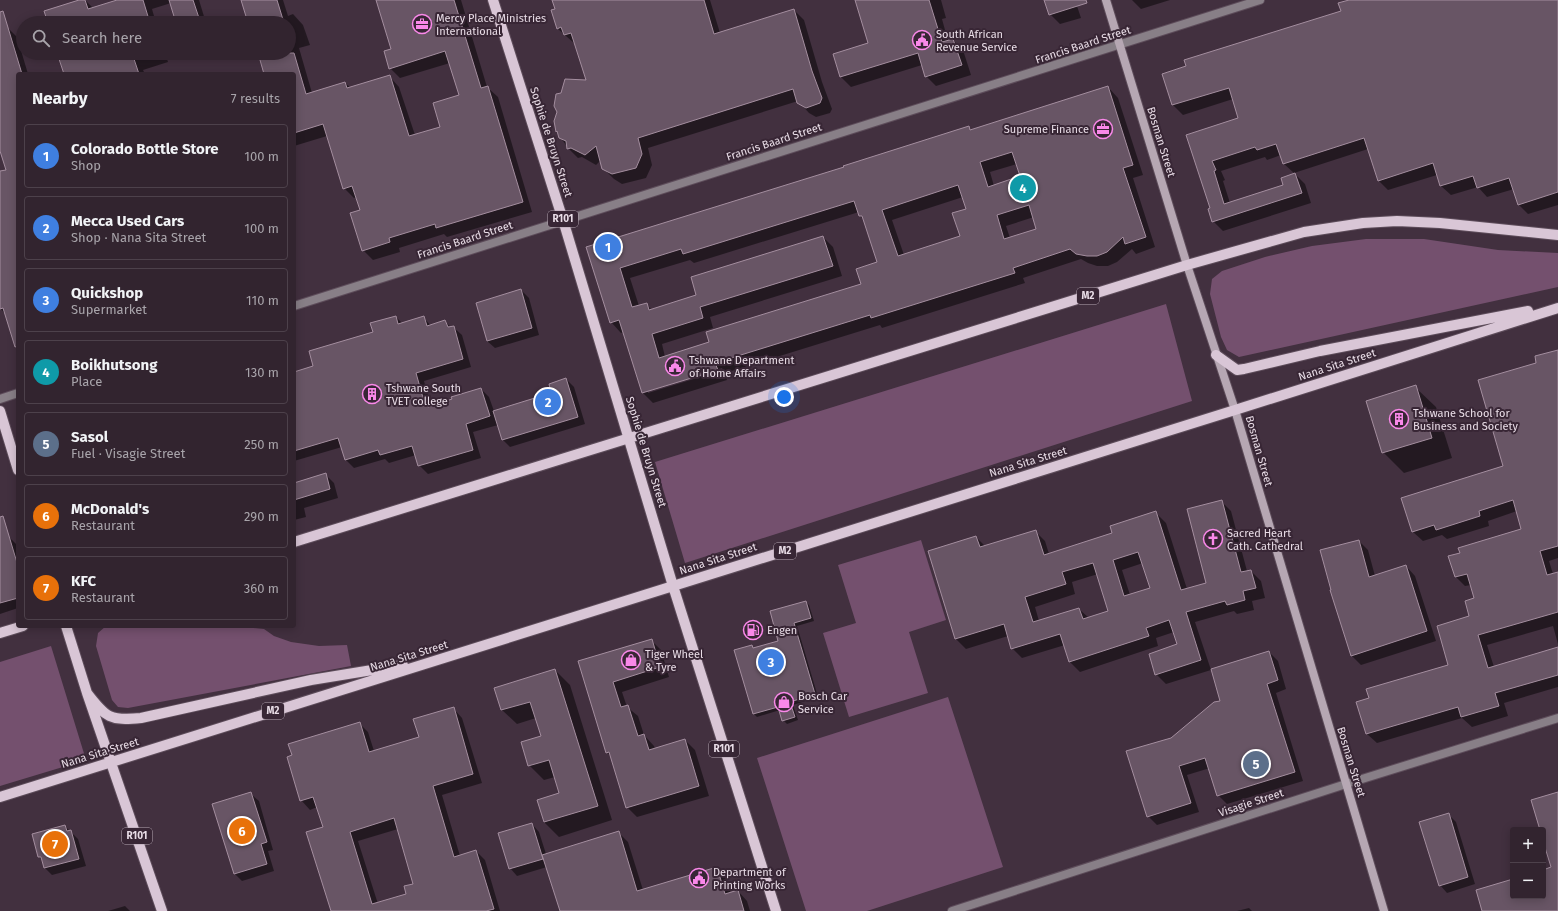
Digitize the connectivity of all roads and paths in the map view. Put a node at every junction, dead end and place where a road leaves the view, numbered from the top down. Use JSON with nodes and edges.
{"nodes":[{"id":1,"x":493,"y":0,"type":"edge"},
{"id":2,"x":1106,"y":0,"type":"edge"},
{"id":3,"x":1260,"y":0,"type":"edge"},
{"id":4,"x":1120,"y":44,"type":"junction"},
{"id":5,"x":563,"y":220,"type":"junction"},
{"id":6,"x":1558,"y":235,"type":"edge"},
{"id":7,"x":1188,"y":265,"type":"junction"},
{"id":8,"x":296,"y":305,"type":"edge"},
{"id":9,"x":1558,"y":307,"type":"edge"},
{"id":10,"x":1216,"y":354,"type":"junction"},
{"id":11,"x":16,"y":394,"type":"edge"},
{"id":12,"x":0,"y":399,"type":"edge"},
{"id":13,"x":1236,"y":410,"type":"junction"},
{"id":14,"x":0,"y":411,"type":"edge"},
{"id":15,"x":630,"y":439,"type":"junction"},
{"id":16,"x":16,"y":463,"type":"edge"},
{"id":17,"x":296,"y":541,"type":"edge"},
{"id":18,"x":673,"y":586,"type":"junction"},
{"id":19,"x":17,"y":628,"type":"edge"},
{"id":20,"x":67,"y":628,"type":"edge"},
{"id":21,"x":0,"y":633,"type":"edge"},
{"id":22,"x":435,"y":660,"type":"junction"},
{"id":23,"x":87,"y":693,"type":"junction"},
{"id":24,"x":1558,"y":718,"type":"edge"},
{"id":25,"x":111,"y":762,"type":"junction"},
{"id":26,"x":1346,"y":784,"type":"junction"},
{"id":27,"x":0,"y":796,"type":"edge"},
{"id":28,"x":162,"y":911,"type":"edge"},
{"id":29,"x":776,"y":911,"type":"edge"},
{"id":30,"x":952,"y":911,"type":"edge"},
{"id":31,"x":1384,"y":911,"type":"edge"}],
"edges":[{"from":1,"to":5,"type":"main road","name":"Sophie de Bruyn Street","number":"R101"},
{"from":2,"to":4,"type":"main road","name":"Bosman Street"},
{"from":3,"to":4,"type":"street","name":"Francis Baard Street"},
{"from":4,"to":5,"type":"street","name":"Francis Baard Street"},
{"from":4,"to":7,"type":"main road","name":"Bosman Street"},
{"from":5,"to":8,"type":"street","name":"Francis Baard Street"},
{"from":5,"to":15,"type":"main road","name":"Sophie de Bruyn Street","number":"R101"},
{"from":6,"to":7,"type":"main road","number":"M2"},
{"from":7,"to":10,"type":"main road","name":"Bosman Street"},
{"from":7,"to":15,"type":"main road","number":"M2"},
{"from":9,"to":10,"type":"main road"},
{"from":9,"to":13,"type":"main road","name":"Nana Sita Street","number":"M2"},
{"from":10,"to":13,"type":"main road","name":"Bosman Street"},
{"from":11,"to":12,"type":"street"},
{"from":13,"to":18,"type":"main road","name":"Nana Sita Street","number":"M2"},
{"from":13,"to":26,"type":"main road","name":"Bosman Street"},
{"from":14,"to":16,"type":"main road"},
{"from":15,"to":17,"type":"main road","number":"M2"},
{"from":15,"to":18,"type":"main road","name":"Sophie de Bruyn Street","number":"R101"},
{"from":18,"to":22,"type":"main road","name":"Nana Sita Street","number":"M2"},
{"from":18,"to":29,"type":"main road","name":"Sophie de Bruyn Street","number":"R101"},
{"from":19,"to":21,"type":"main road"},
{"from":20,"to":23,"type":"main road","number":"R101"},
{"from":22,"to":23,"type":"main road"},
{"from":22,"to":25,"type":"main road","name":"Nana Sita Street","number":"M2"},
{"from":23,"to":25,"type":"main road","number":"R101"},
{"from":24,"to":26,"type":"street","name":"Visagie Street"},
{"from":25,"to":27,"type":"main road","name":"Nana Sita Street","number":"M2"},
{"from":25,"to":28,"type":"main road","number":"R101"},
{"from":26,"to":30,"type":"street","name":"Visagie Street"},
{"from":26,"to":31,"type":"main road","name":"Bosman Street"}]}
